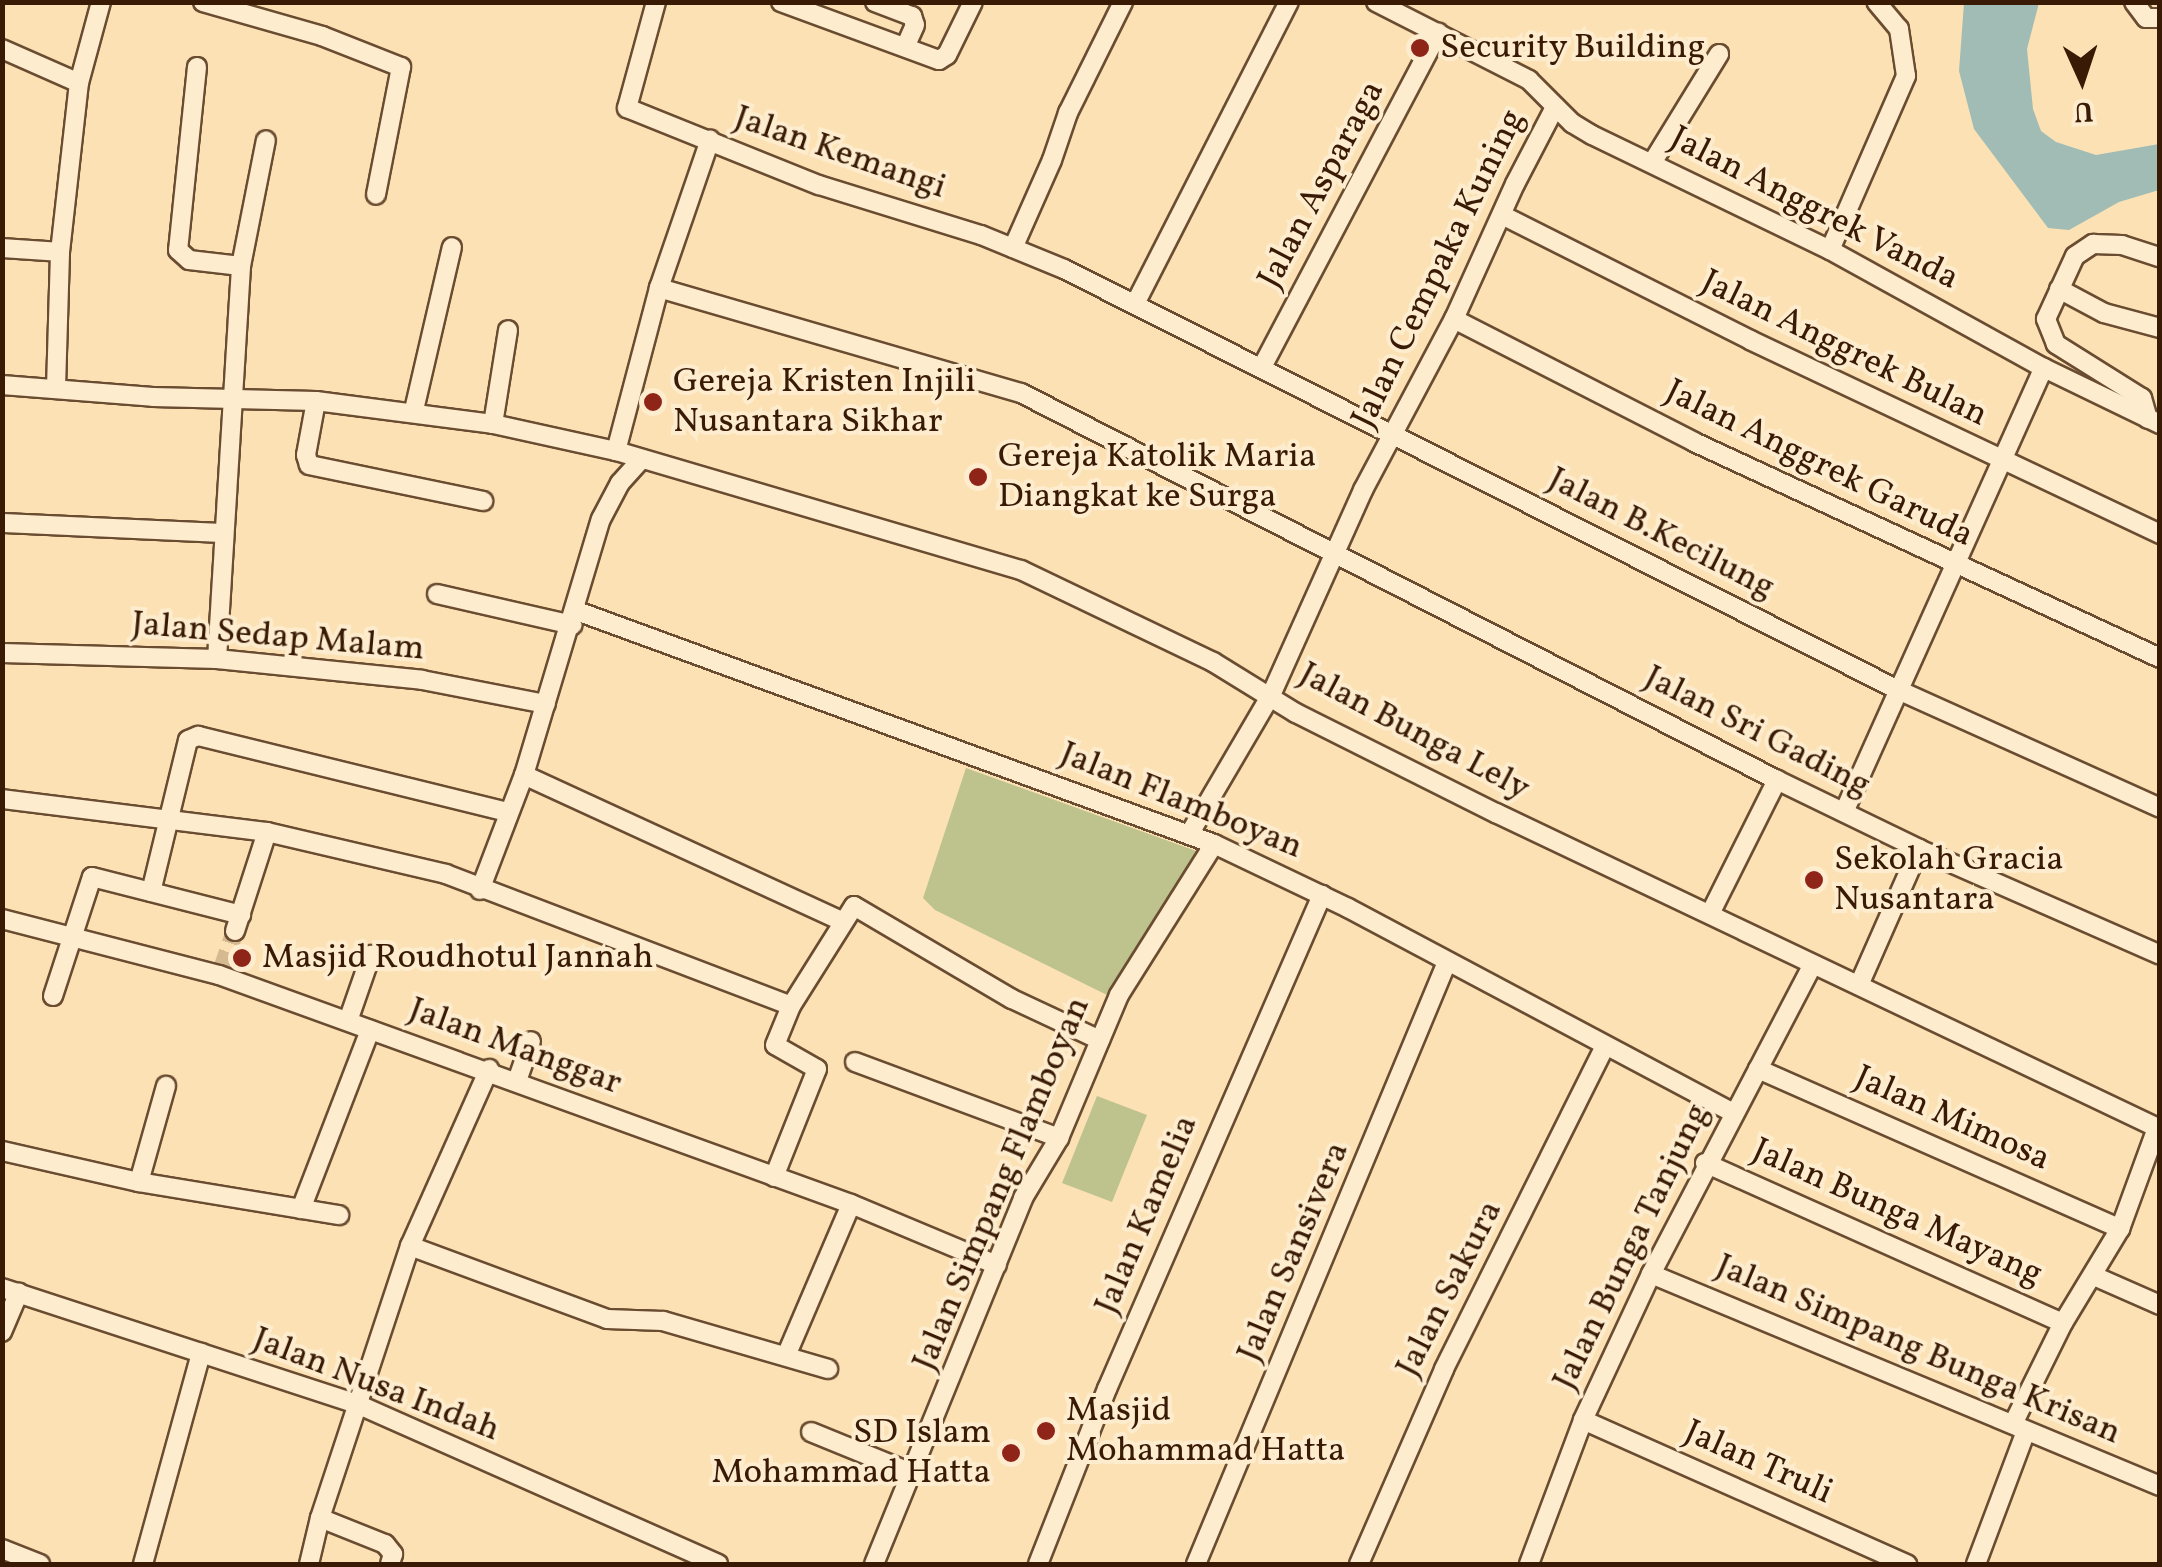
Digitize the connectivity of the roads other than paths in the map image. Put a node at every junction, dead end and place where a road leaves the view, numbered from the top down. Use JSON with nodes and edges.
{"nodes":[{"id":1,"x":100,"y":2,"type":"edge"},
{"id":2,"x":203,"y":2,"type":"edge"},
{"id":3,"x":656,"y":2,"type":"edge"},
{"id":4,"x":782,"y":2,"type":"edge"},
{"id":5,"x":874,"y":2,"type":"edge"},
{"id":6,"x":973,"y":2,"type":"edge"},
{"id":7,"x":1123,"y":2,"type":"edge"},
{"id":8,"x":1289,"y":2,"type":"edge"},
{"id":9,"x":1376,"y":2,"type":"edge"},
{"id":10,"x":1876,"y":2,"type":"edge"},
{"id":11,"x":2134,"y":2,"type":"edge"},
{"id":12,"x":265,"y":10,"type":"edge"},
{"id":13,"x":2155,"y":18,"type":"edge"},
{"id":14,"x":1438,"y":33,"type":"junction"},
{"id":15,"x":905,"y":48,"type":"junction"},
{"id":16,"x":2,"y":49,"type":"edge"},
{"id":17,"x":1719,"y":54,"type":"dead end"},
{"id":18,"x":197,"y":67,"type":"dead end"},
{"id":19,"x":80,"y":83,"type":"junction"},
{"id":20,"x":1556,"y":108,"type":"junction"},
{"id":21,"x":266,"y":140,"type":"dead end"},
{"id":22,"x":710,"y":140,"type":"junction"},
{"id":23,"x":1652,"y":163,"type":"junction"},
{"id":24,"x":376,"y":195,"type":"dead end"},
{"id":25,"x":1502,"y":216,"type":"junction"},
{"id":26,"x":2,"y":248,"type":"edge"},
{"id":27,"x":452,"y":248,"type":"dead end"},
{"id":28,"x":1013,"y":248,"type":"junction"},
{"id":29,"x":1830,"y":250,"type":"junction"},
{"id":30,"x":60,"y":252,"type":"junction"},
{"id":31,"x":2160,"y":257,"type":"edge"},
{"id":32,"x":241,"y":266,"type":"junction"},
{"id":33,"x":659,"y":288,"type":"junction"},
{"id":34,"x":2059,"y":289,"type":"junction"},
{"id":35,"x":1135,"y":304,"type":"junction"},
{"id":36,"x":1454,"y":319,"type":"junction"},
{"id":37,"x":2160,"y":328,"type":"edge"},
{"id":38,"x":508,"y":330,"type":"dead end"},
{"id":39,"x":1262,"y":367,"type":"junction"},
{"id":40,"x":2044,"y":368,"type":"junction"},
{"id":41,"x":2,"y":385,"type":"edge"},
{"id":42,"x":56,"y":388,"type":"junction"},
{"id":43,"x":231,"y":398,"type":"junction"},
{"id":44,"x":316,"y":401,"type":"junction"},
{"id":45,"x":414,"y":410,"type":"junction"},
{"id":46,"x":2154,"y":422,"type":"edge"},
{"id":47,"x":493,"y":424,"type":"junction"},
{"id":48,"x":1395,"y":434,"type":"junction"},
{"id":49,"x":616,"y":452,"type":"junction"},
{"id":50,"x":642,"y":460,"type":"junction"},
{"id":51,"x":2002,"y":462,"type":"junction"},
{"id":52,"x":483,"y":501,"type":"dead end"},
{"id":53,"x":2,"y":522,"type":"edge"},
{"id":54,"x":224,"y":533,"type":"junction"},
{"id":55,"x":2160,"y":534,"type":"edge"},
{"id":56,"x":1333,"y":552,"type":"junction"},
{"id":57,"x":1952,"y":566,"type":"junction"},
{"id":58,"x":438,"y":594,"type":"dead end"},
{"id":59,"x":574,"y":618,"type":"junction"},
{"id":60,"x":2,"y":653,"type":"edge"},
{"id":61,"x":218,"y":658,"type":"junction"},
{"id":62,"x":2160,"y":658,"type":"edge"},
{"id":63,"x":1898,"y":690,"type":"junction"},
{"id":64,"x":1272,"y":694,"type":"junction"},
{"id":65,"x":546,"y":704,"type":"junction"},
{"id":66,"x":524,"y":775,"type":"junction"},
{"id":67,"x":1777,"y":780,"type":"junction"},
{"id":68,"x":2,"y":799,"type":"edge"},
{"id":69,"x":2160,"y":808,"type":"edge"},
{"id":70,"x":507,"y":812,"type":"junction"},
{"id":71,"x":1844,"y":812,"type":"junction"},
{"id":72,"x":166,"y":819,"type":"junction"},
{"id":73,"x":267,"y":832,"type":"junction"},
{"id":74,"x":1190,"y":834,"type":"junction"},
{"id":75,"x":1214,"y":844,"type":"junction"},
{"id":76,"x":1919,"y":848,"type":"junction"},
{"id":77,"x":480,"y":890,"type":"junction"},
{"id":78,"x":151,"y":892,"type":"junction"},
{"id":79,"x":1322,"y":895,"type":"junction"},
{"id":80,"x":1710,"y":914,"type":"junction"},
{"id":81,"x":2,"y":919,"type":"edge"},
{"id":82,"x":843,"y":922,"type":"junction"},
{"id":83,"x":72,"y":936,"type":"junction"},
{"id":84,"x":370,"y":954,"type":"dead end"},
{"id":85,"x":2160,"y":954,"type":"edge"},
{"id":86,"x":1447,"y":962,"type":"junction"},
{"id":87,"x":1812,"y":966,"type":"junction"},
{"id":88,"x":1859,"y":985,"type":"junction"},
{"id":89,"x":53,"y":996,"type":"dead end"},
{"id":90,"x":791,"y":1006,"type":"junction"},
{"id":91,"x":348,"y":1021,"type":"junction"},
{"id":92,"x":370,"y":1030,"type":"junction"},
{"id":93,"x":1100,"y":1040,"type":"junction"},
{"id":94,"x":531,"y":1041,"type":"dead end"},
{"id":95,"x":1604,"y":1046,"type":"junction"},
{"id":96,"x":855,"y":1062,"type":"dead end"},
{"id":97,"x":1758,"y":1068,"type":"junction"},
{"id":98,"x":489,"y":1069,"type":"junction"},
{"id":99,"x":517,"y":1081,"type":"junction"},
{"id":100,"x":166,"y":1086,"type":"dead end"},
{"id":101,"x":1734,"y":1114,"type":"junction"},
{"id":102,"x":2158,"y":1129,"type":"edge"},
{"id":103,"x":1059,"y":1138,"type":"junction"},
{"id":104,"x":2,"y":1151,"type":"edge"},
{"id":105,"x":1705,"y":1164,"type":"junction"},
{"id":106,"x":774,"y":1176,"type":"junction"},
{"id":107,"x":139,"y":1182,"type":"junction"},
{"id":108,"x":852,"y":1204,"type":"junction"},
{"id":109,"x":301,"y":1209,"type":"junction"},
{"id":110,"x":339,"y":1216,"type":"dead end"},
{"id":111,"x":2120,"y":1229,"type":"junction"},
{"id":112,"x":410,"y":1246,"type":"junction"},
{"id":113,"x":997,"y":1265,"type":"junction"},
{"id":114,"x":1651,"y":1274,"type":"junction"},
{"id":115,"x":2094,"y":1276,"type":"junction"},
{"id":116,"x":11,"y":1290,"type":"edge"},
{"id":117,"x":2160,"y":1305,"type":"edge"},
{"id":118,"x":2064,"y":1322,"type":"junction"},
{"id":119,"x":2,"y":1332,"type":"edge"},
{"id":120,"x":201,"y":1354,"type":"junction"},
{"id":121,"x":786,"y":1356,"type":"junction"},
{"id":122,"x":828,"y":1369,"type":"dead end"},
{"id":123,"x":357,"y":1404,"type":"junction"},
{"id":124,"x":1583,"y":1420,"type":"junction"},
{"id":125,"x":2019,"y":1428,"type":"junction"},
{"id":126,"x":811,"y":1432,"type":"dead end"},
{"id":127,"x":914,"y":1474,"type":"junction"},
{"id":128,"x":2160,"y":1486,"type":"edge"},
{"id":129,"x":320,"y":1518,"type":"junction"},
{"id":130,"x":2,"y":1549,"type":"edge"},
{"id":131,"x":40,"y":1564,"type":"edge"},
{"id":132,"x":143,"y":1564,"type":"edge"},
{"id":133,"x":309,"y":1564,"type":"edge"},
{"id":134,"x":390,"y":1564,"type":"edge"},
{"id":135,"x":718,"y":1564,"type":"edge"},
{"id":136,"x":874,"y":1564,"type":"edge"},
{"id":137,"x":1038,"y":1564,"type":"edge"},
{"id":138,"x":1196,"y":1564,"type":"edge"},
{"id":139,"x":1358,"y":1564,"type":"edge"},
{"id":140,"x":1531,"y":1564,"type":"edge"},
{"id":141,"x":1907,"y":1564,"type":"edge"},
{"id":142,"x":1976,"y":1564,"type":"edge"}],
"edges":[{"from":1,"to":19,"type":"street"},
{"from":2,"to":12,"type":"street"},
{"from":3,"to":22,"type":"street"},
{"from":4,"to":15,"type":"street"},
{"from":5,"to":15,"type":"street"},
{"from":6,"to":15,"type":"street"},
{"from":7,"to":28,"type":"street"},
{"from":8,"to":35,"type":"street"},
{"from":9,"to":14,"type":"street","name":"Jalan Anggrek Vanda"},
{"from":10,"to":29,"type":"street"},
{"from":11,"to":13,"type":"street"},
{"from":12,"to":24,"type":"street"},
{"from":14,"to":20,"type":"street","name":"Jalan Anggrek Vanda"},
{"from":14,"to":39,"type":"street","name":"Jalan Asparaga"},
{"from":16,"to":19,"type":"street"},
{"from":17,"to":23,"type":"street"},
{"from":18,"to":32,"type":"street"},
{"from":19,"to":30,"type":"street"},
{"from":20,"to":23,"type":"street","name":"Jalan Anggrek Vanda"},
{"from":20,"to":25,"type":"street","name":"Jalan Cempaka Kuning"},
{"from":21,"to":32,"type":"street"},
{"from":22,"to":28,"type":"street","name":"Jalan Kemangi"},
{"from":22,"to":33,"type":"street","name":"Jalan Kemangi"},
{"from":23,"to":29,"type":"street","name":"Jalan Anggrek Vanda"},
{"from":25,"to":36,"type":"street","name":"Jalan Cempaka Kuning"},
{"from":25,"to":51,"type":"street","name":"Jalan Anggrek Bulan"},
{"from":26,"to":30,"type":"street"},
{"from":27,"to":45,"type":"street"},
{"from":28,"to":35,"type":"street","name":"Jalan Kemangi"},
{"from":29,"to":40,"type":"street","name":"Jalan Anggrek Vanda"},
{"from":30,"to":42,"type":"street"},
{"from":31,"to":34,"type":"street"},
{"from":32,"to":43,"type":"street"},
{"from":33,"to":49,"type":"street","name":"Jalan Kemangi"},
{"from":33,"to":56,"type":"street","name":"Jalan Sri Gading"},
{"from":34,"to":37,"type":"street"},
{"from":34,"to":46,"type":"street"},
{"from":35,"to":39,"type":"street","name":"Jalan Kemangi"},
{"from":36,"to":48,"type":"street","name":"Jalan Cempaka Kuning"},
{"from":36,"to":57,"type":"street","name":"Jalan Anggrek Garuda"},
{"from":38,"to":47,"type":"street"},
{"from":39,"to":48,"type":"street","name":"Jalan B.Kecilung"},
{"from":40,"to":46,"type":"street","name":"Jalan Anggrek Vanda"},
{"from":40,"to":51,"type":"street"},
{"from":41,"to":42,"type":"street","name":"Jalan Bunga Lely"},
{"from":42,"to":43,"type":"street","name":"Jalan Bunga Lely"},
{"from":43,"to":44,"type":"street","name":"Jalan Bunga Lely"},
{"from":43,"to":54,"type":"street"},
{"from":44,"to":45,"type":"street","name":"Jalan Bunga Lely"},
{"from":44,"to":52,"type":"street"},
{"from":45,"to":47,"type":"street","name":"Jalan Bunga Lely"},
{"from":47,"to":49,"type":"street","name":"Jalan Bunga Lely"},
{"from":48,"to":56,"type":"street","name":"Jalan Cempaka Kuning"},
{"from":48,"to":63,"type":"street","name":"Jalan B.Kecilung"},
{"from":49,"to":50,"type":"street","name":"Jalan Bunga Lely"},
{"from":50,"to":59,"type":"street"},
{"from":50,"to":64,"type":"street","name":"Jalan Bunga Lely"},
{"from":51,"to":55,"type":"street","name":"Jalan Anggrek Bulan"},
{"from":51,"to":57,"type":"street"},
{"from":53,"to":54,"type":"street"},
{"from":54,"to":61,"type":"street"},
{"from":56,"to":64,"type":"street","name":"Jalan Cempaka Kuning"},
{"from":56,"to":67,"type":"street","name":"Jalan Sri Gading"},
{"from":57,"to":62,"type":"street","name":"Jalan Anggrek Garuda"},
{"from":57,"to":63,"type":"street"},
{"from":58,"to":59,"type":"street","name":"Jalan Flamboyan"},
{"from":59,"to":65,"type":"street"},
{"from":59,"to":74,"type":"street","name":"Jalan Flamboyan"},
{"from":60,"to":61,"type":"street","name":"Jalan Sedap Malam"},
{"from":61,"to":65,"type":"street","name":"Jalan Sedap Malam"},
{"from":63,"to":69,"type":"street","name":"Jalan B.Kecilung"},
{"from":63,"to":71,"type":"street"},
{"from":64,"to":74,"type":"street","name":"Jalan Cempaka Kuning"},
{"from":64,"to":80,"type":"street","name":"Jalan Bunga Lely"},
{"from":65,"to":66,"type":"street"},
{"from":66,"to":70,"type":"street"},
{"from":66,"to":82,"type":"street"},
{"from":67,"to":71,"type":"street","name":"Jalan Sri Gading"},
{"from":67,"to":80,"type":"street"},
{"from":68,"to":72,"type":"street"},
{"from":70,"to":72,"type":"street"},
{"from":70,"to":77,"type":"street"},
{"from":71,"to":76,"type":"street","name":"Jalan Sri Gading"},
{"from":72,"to":73,"type":"street"},
{"from":72,"to":78,"type":"street"},
{"from":73,"to":77,"type":"street"},
{"from":73,"to":78,"type":"street"},
{"from":74,"to":75,"type":"street","name":"Jalan Flamboyan"},
{"from":75,"to":79,"type":"street","name":"Jalan Flamboyan"},
{"from":75,"to":93,"type":"street","name":"Jalan Simpang Flamboyan"},
{"from":76,"to":85,"type":"street","name":"Jalan Sri Gading"},
{"from":76,"to":88,"type":"street"},
{"from":77,"to":90,"type":"street"},
{"from":78,"to":83,"type":"street"},
{"from":79,"to":86,"type":"street","name":"Jalan Flamboyan"},
{"from":79,"to":137,"type":"street","name":"Jalan Kamelia"},
{"from":80,"to":87,"type":"street","name":"Jalan Bunga Lely"},
{"from":81,"to":83,"type":"street","name":"Jalan Manggar"},
{"from":82,"to":90,"type":"street"},
{"from":82,"to":93,"type":"street"},
{"from":83,"to":89,"type":"street"},
{"from":83,"to":91,"type":"street","name":"Jalan Manggar"},
{"from":84,"to":91,"type":"street"},
{"from":86,"to":95,"type":"street","name":"Jalan Flamboyan"},
{"from":86,"to":138,"type":"street","name":"Jalan Sansivera"},
{"from":87,"to":88,"type":"street","name":"Jalan Bunga Lely"},
{"from":87,"to":97,"type":"street","name":"Jalan Bunga Tanjung"},
{"from":88,"to":102,"type":"street","name":"Jalan Bunga Lely"},
{"from":90,"to":106,"type":"street"},
{"from":91,"to":92,"type":"street","name":"Jalan Manggar"},
{"from":92,"to":98,"type":"street","name":"Jalan Manggar"},
{"from":92,"to":109,"type":"street"},
{"from":93,"to":103,"type":"street","name":"Jalan Simpang Flamboyan"},
{"from":94,"to":99,"type":"street"},
{"from":95,"to":101,"type":"street","name":"Jalan Flamboyan"},
{"from":95,"to":139,"type":"street","name":"Jalan Sakura"},
{"from":96,"to":103,"type":"street"},
{"from":97,"to":101,"type":"street","name":"Jalan Bunga Tanjung"},
{"from":97,"to":111,"type":"street","name":"Jalan Mimosa"},
{"from":98,"to":99,"type":"street","name":"Jalan Manggar"},
{"from":98,"to":112,"type":"street"},
{"from":99,"to":106,"type":"street","name":"Jalan Manggar"},
{"from":100,"to":107,"type":"street"},
{"from":101,"to":105,"type":"street","name":"Jalan Bunga Tanjung"},
{"from":102,"to":111,"type":"street"},
{"from":103,"to":113,"type":"street","name":"Jalan Simpang Flamboyan"},
{"from":104,"to":107,"type":"street"},
{"from":105,"to":114,"type":"street","name":"Jalan Bunga Tanjung"},
{"from":105,"to":118,"type":"street","name":"Jalan Bunga Mayang"},
{"from":106,"to":108,"type":"street","name":"Jalan Manggar"},
{"from":107,"to":109,"type":"street"},
{"from":108,"to":113,"type":"street","name":"Jalan Manggar"},
{"from":108,"to":121,"type":"street"},
{"from":109,"to":110,"type":"street"},
{"from":111,"to":115,"type":"street"},
{"from":112,"to":121,"type":"street"},
{"from":112,"to":123,"type":"street"},
{"from":113,"to":127,"type":"street","name":"Jalan Simpang Flamboyan"},
{"from":114,"to":124,"type":"street","name":"Jalan Bunga Tanjung"},
{"from":114,"to":125,"type":"street","name":"Jalan Simpang Bunga Krisan"},
{"from":115,"to":117,"type":"street"},
{"from":115,"to":118,"type":"street"},
{"from":116,"to":119,"type":"street"},
{"from":116,"to":120,"type":"street","name":"Jalan Nusa Indah"},
{"from":118,"to":125,"type":"street"},
{"from":120,"to":123,"type":"street","name":"Jalan Nusa Indah"},
{"from":120,"to":132,"type":"street"},
{"from":121,"to":122,"type":"street"},
{"from":123,"to":129,"type":"street"},
{"from":123,"to":135,"type":"street","name":"Jalan Nusa Indah"},
{"from":124,"to":140,"type":"street","name":"Jalan Bunga Tanjung"},
{"from":124,"to":141,"type":"street","name":"Jalan Truli"},
{"from":125,"to":128,"type":"street","name":"Jalan Simpang Bunga Krisan"},
{"from":125,"to":142,"type":"street"},
{"from":126,"to":127,"type":"street"},
{"from":127,"to":136,"type":"street","name":"Jalan Simpang Flamboyan"},
{"from":129,"to":133,"type":"street"},
{"from":129,"to":134,"type":"street"},
{"from":130,"to":131,"type":"street"}]}
